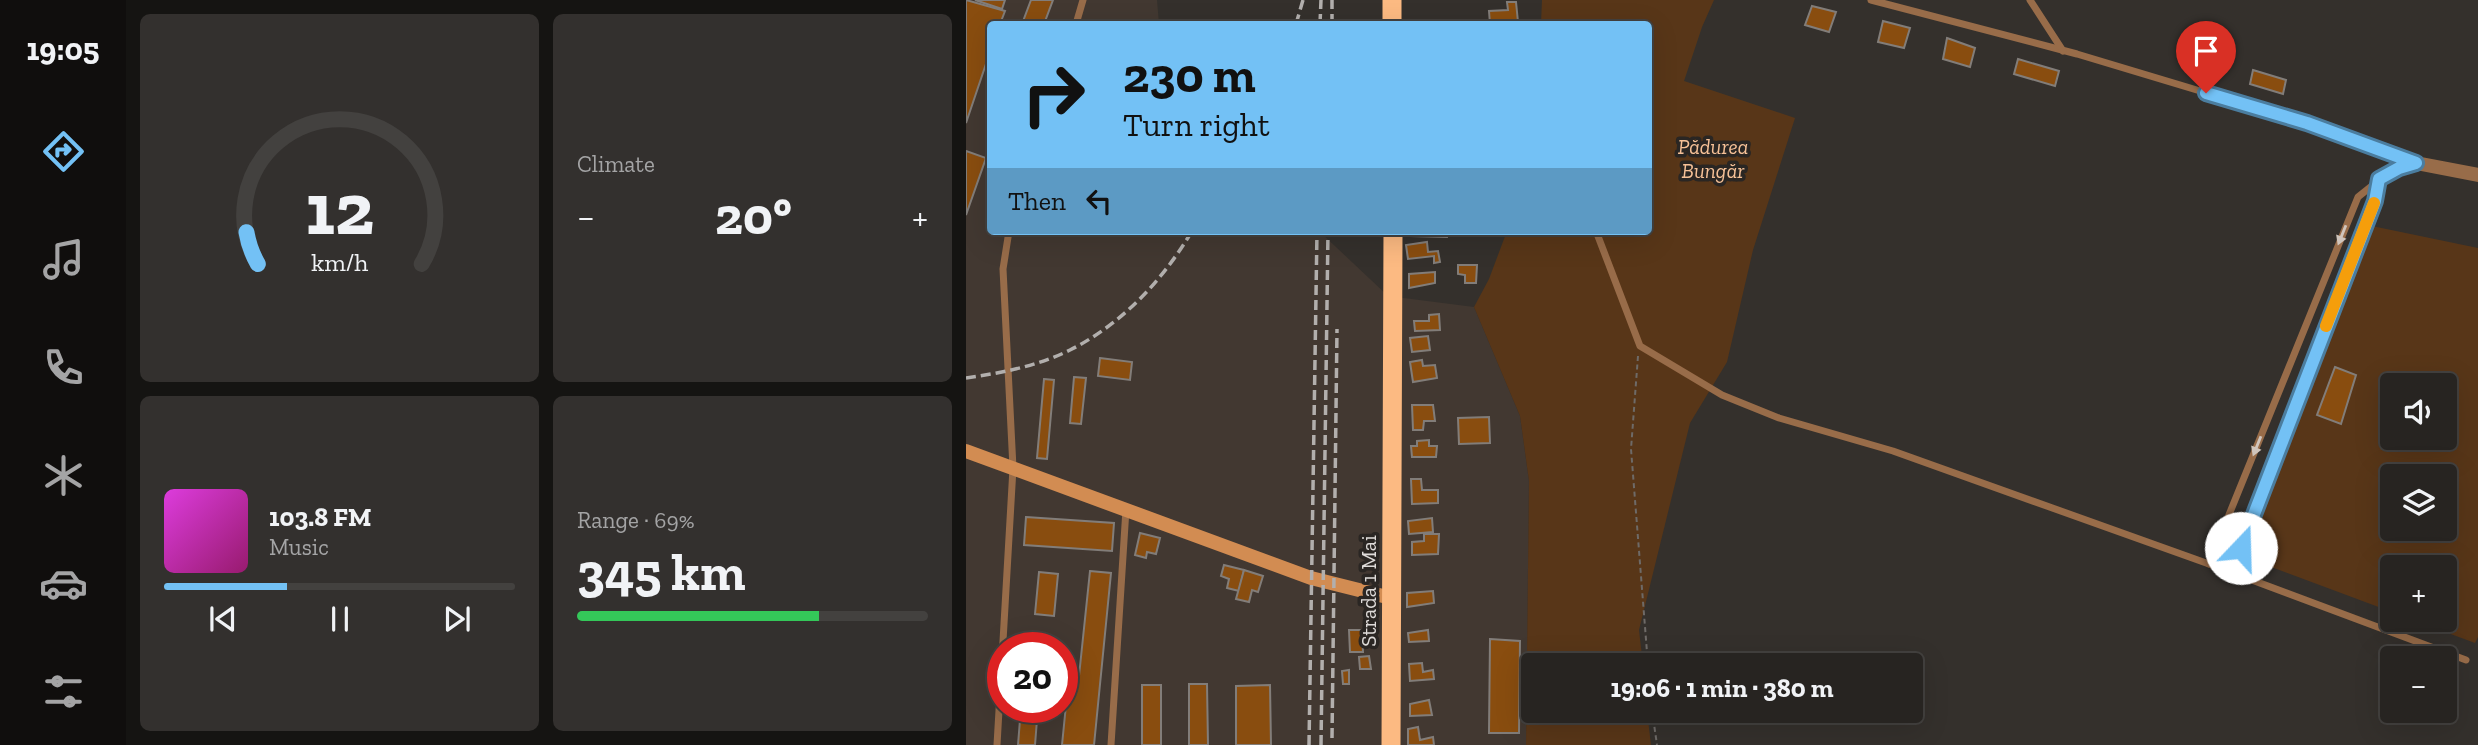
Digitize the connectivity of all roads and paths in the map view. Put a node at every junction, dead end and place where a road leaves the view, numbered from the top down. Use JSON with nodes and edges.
{"nodes":[{"id":1,"x":1083,"y":0,"type":"edge"},
{"id":2,"x":1392,"y":0,"type":"edge"},
{"id":3,"x":1871,"y":0,"type":"edge"},
{"id":4,"x":2030,"y":0,"type":"edge"},
{"id":5,"x":1077,"y":21,"type":"edge"},
{"id":6,"x":1392,"y":21,"type":"edge"},
{"id":7,"x":2063,"y":51,"type":"junction"},
{"id":8,"x":2416,"y":163,"type":"junction"},
{"id":9,"x":2478,"y":175,"type":"edge"},
{"id":10,"x":2379,"y":179,"type":"junction"},
{"id":11,"x":1008,"y":235,"type":"edge"},
{"id":12,"x":1393,"y":235,"type":"edge"},
{"id":13,"x":1598,"y":235,"type":"edge"},
{"id":14,"x":1640,"y":346,"type":"junction"},
{"id":15,"x":966,"y":451,"type":"edge"},
{"id":16,"x":1013,"y":468,"type":"junction"},
{"id":17,"x":1126,"y":509,"type":"junction"},
{"id":18,"x":2209,"y":564,"type":"junction"},
{"id":19,"x":2231,"y":572,"type":"junction"},
{"id":20,"x":1391,"y":598,"type":"junction"},
{"id":21,"x":1647,"y":653,"type":"edge"},
{"id":22,"x":2466,"y":660,"type":"dead end"},
{"id":23,"x":1653,"y":723,"type":"edge"},
{"id":24,"x":997,"y":745,"type":"edge"},
{"id":25,"x":1111,"y":745,"type":"edge"},
{"id":26,"x":1391,"y":745,"type":"edge"},
{"id":27,"x":1657,"y":745,"type":"edge"}],
"edges":[{"from":1,"to":5,"type":"lane"},
{"from":2,"to":6,"type":"highway"},
{"from":3,"to":7,"type":"lane"},
{"from":4,"to":7,"type":"lane"},
{"from":7,"to":8,"type":"lane"},
{"from":8,"to":9,"type":"street"},
{"from":8,"to":10,"type":"lane"},
{"from":10,"to":18,"type":"lane","one_way":true},
{"from":10,"to":19,"type":"lane"},
{"from":11,"to":16,"type":"lane"},
{"from":12,"to":20,"type":"highway","name":"Strada 1 Mai"},
{"from":13,"to":14,"type":"lane"},
{"from":14,"to":18,"type":"lane"},
{"from":14,"to":21,"type":"path"},
{"from":15,"to":16,"type":"main road"},
{"from":16,"to":17,"type":"main road"},
{"from":16,"to":24,"type":"lane"},
{"from":17,"to":20,"type":"main road"},
{"from":17,"to":25,"type":"lane"},
{"from":18,"to":19,"type":"lane"},
{"from":19,"to":22,"type":"lane"},
{"from":20,"to":26,"type":"highway","name":"Strada 1 Mai"},
{"from":23,"to":27,"type":"path"}]}
